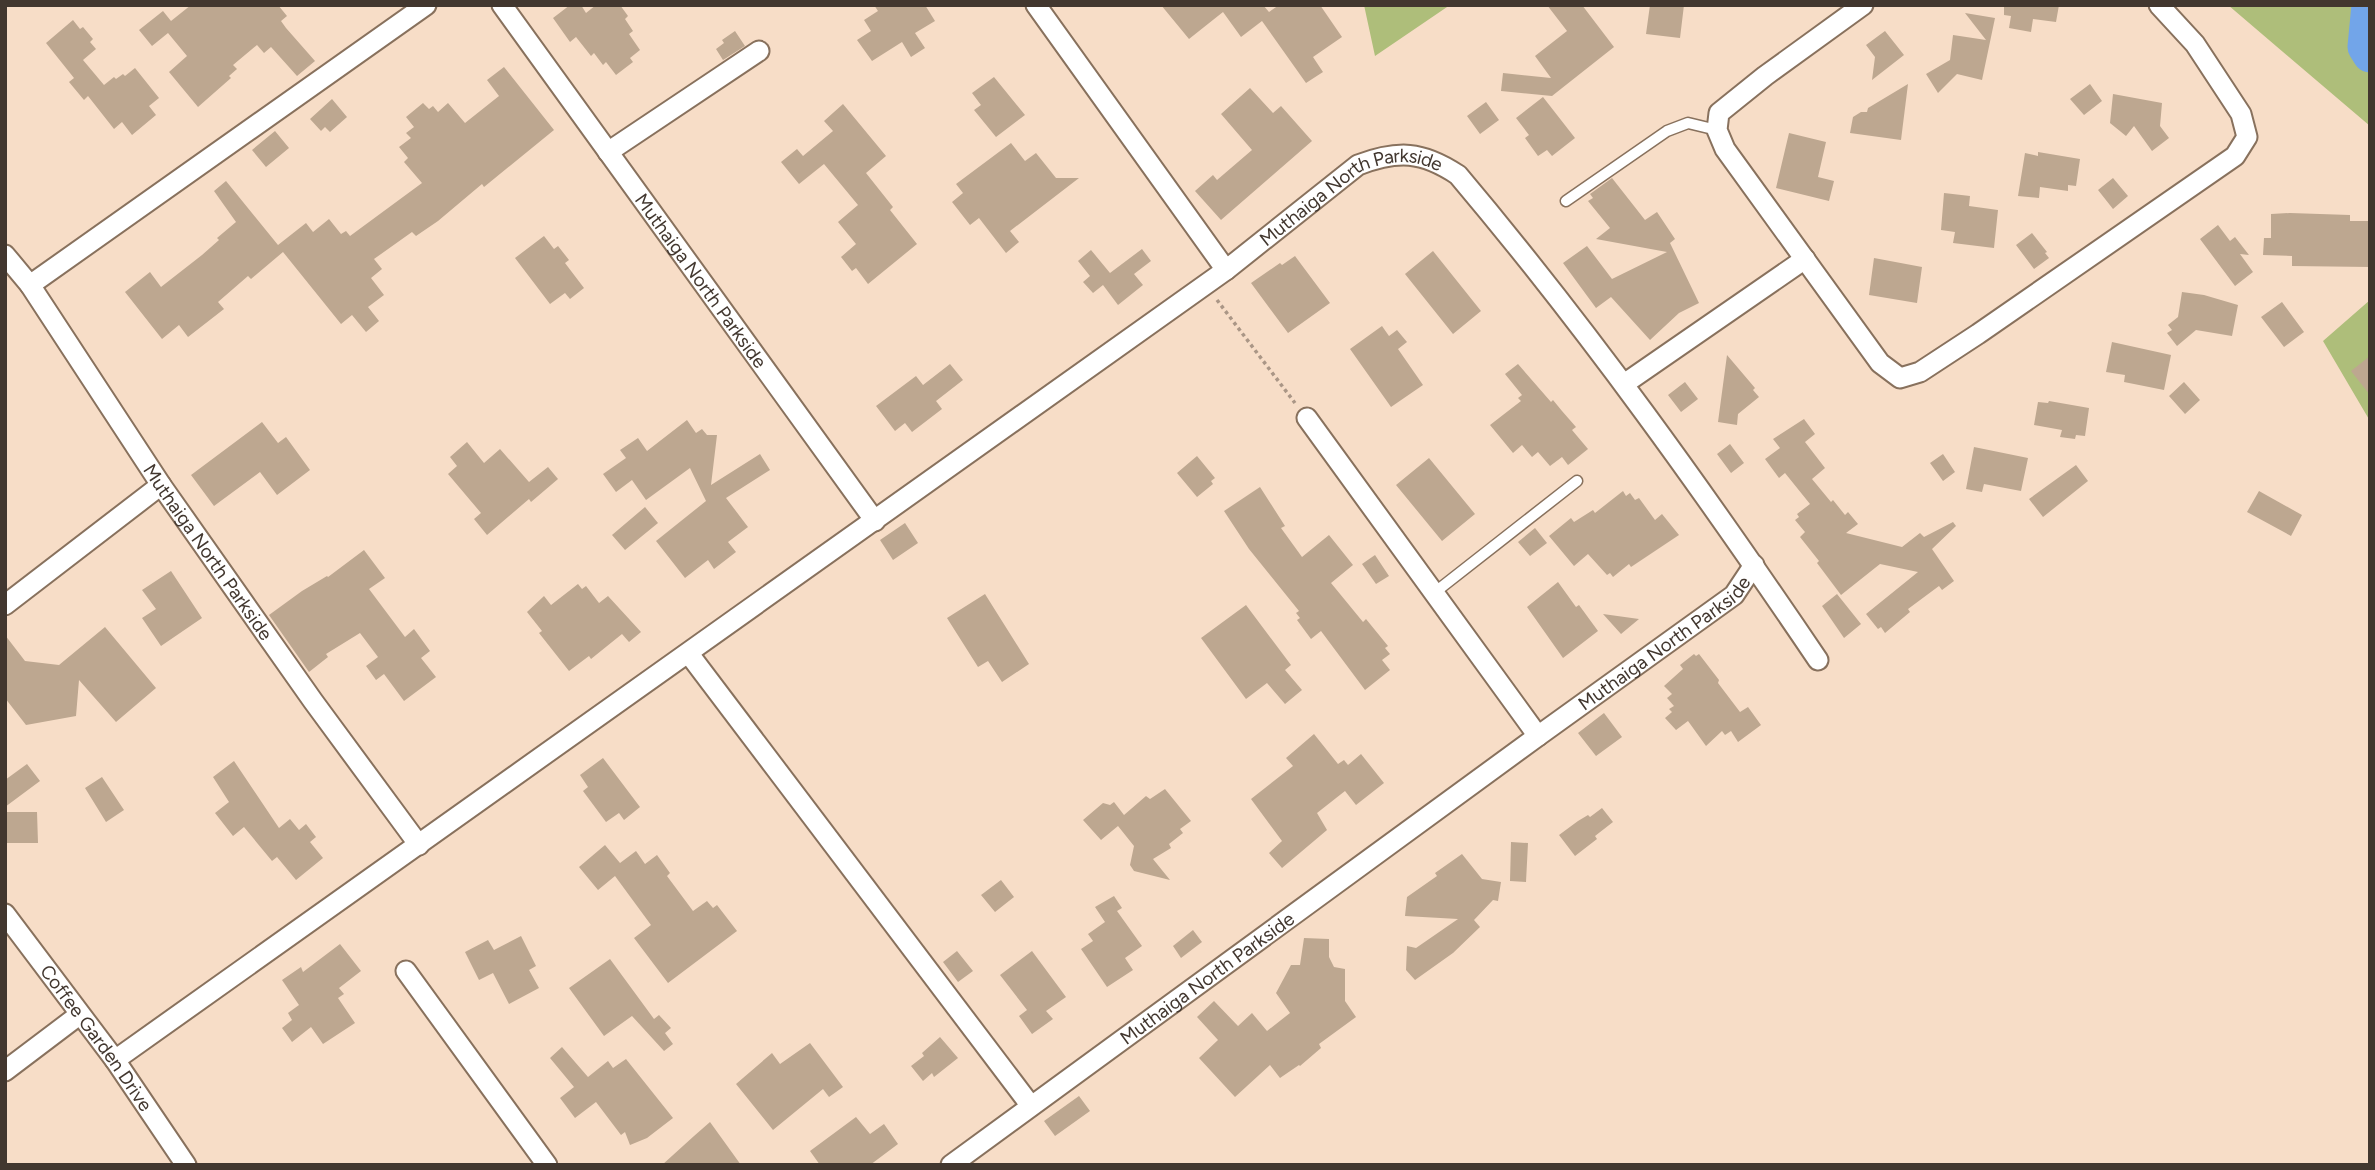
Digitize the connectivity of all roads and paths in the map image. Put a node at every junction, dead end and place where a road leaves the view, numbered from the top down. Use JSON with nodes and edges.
{"nodes":[{"id":1,"x":426,"y":5,"type":"edge"},
{"id":2,"x":502,"y":5,"type":"edge"},
{"id":3,"x":1036,"y":5,"type":"edge"},
{"id":4,"x":1863,"y":5,"type":"edge"},
{"id":5,"x":2159,"y":5,"type":"edge"},
{"id":6,"x":759,"y":51,"type":"dead end"},
{"id":7,"x":1717,"y":130,"type":"junction"},
{"id":8,"x":608,"y":152,"type":"junction"},
{"id":9,"x":1566,"y":201,"type":"dead end"},
{"id":10,"x":5,"y":255,"type":"edge"},
{"id":11,"x":1805,"y":258,"type":"junction"},
{"id":12,"x":1226,"y":270,"type":"junction"},
{"id":13,"x":30,"y":285,"type":"junction"},
{"id":14,"x":1206,"y":285,"type":"junction"},
{"id":15,"x":1624,"y":384,"type":"junction"},
{"id":16,"x":1307,"y":418,"type":"joint"},
{"id":17,"x":1577,"y":481,"type":"dead end"},
{"id":18,"x":161,"y":485,"type":"junction"},
{"id":19,"x":876,"y":521,"type":"junction"},
{"id":20,"x":1754,"y":565,"type":"junction"},
{"id":21,"x":1434,"y":593,"type":"junction"},
{"id":22,"x":5,"y":605,"type":"edge"},
{"id":23,"x":689,"y":654,"type":"junction"},
{"id":24,"x":1818,"y":660,"type":"dead end"},
{"id":25,"x":1538,"y":736,"type":"junction"},
{"id":26,"x":419,"y":845,"type":"junction"},
{"id":27,"x":6,"y":915,"type":"edge"},
{"id":28,"x":406,"y":971,"type":"dead end"},
{"id":29,"x":79,"y":1015,"type":"junction"},
{"id":30,"x":115,"y":1060,"type":"junction"},
{"id":31,"x":5,"y":1071,"type":"edge"},
{"id":32,"x":1031,"y":1106,"type":"junction"},
{"id":33,"x":186,"y":1165,"type":"edge"},
{"id":34,"x":547,"y":1165,"type":"edge"},
{"id":35,"x":951,"y":1165,"type":"edge"}],
"edges":[{"from":1,"to":13,"type":"street"},
{"from":2,"to":8,"type":"street","name":"Muthaiga North Parkside"},
{"from":3,"to":12,"type":"street"},
{"from":4,"to":7,"type":"street"},
{"from":5,"to":11,"type":"street"},
{"from":6,"to":8,"type":"street"},
{"from":7,"to":9,"type":"lane"},
{"from":7,"to":11,"type":"street"},
{"from":8,"to":19,"type":"street","name":"Muthaiga North Parkside"},
{"from":10,"to":13,"type":"street","name":"Muthaiga North Parkside"},
{"from":11,"to":15,"type":"street"},
{"from":12,"to":14,"type":"street","name":"Muthaiga North Parkside"},
{"from":12,"to":15,"type":"street","name":"Muthaiga North Parkside"},
{"from":13,"to":18,"type":"street","name":"Muthaiga North Parkside"},
{"from":14,"to":16,"type":"path"},
{"from":14,"to":19,"type":"street","name":"Muthaiga North Parkside"},
{"from":15,"to":20,"type":"street","name":"Muthaiga North Parkside"},
{"from":16,"to":21,"type":"street"},
{"from":17,"to":21,"type":"lane"},
{"from":18,"to":22,"type":"street"},
{"from":18,"to":26,"type":"street","name":"Muthaiga North Parkside"},
{"from":19,"to":23,"type":"street","name":"Muthaiga North Parkside"},
{"from":20,"to":24,"type":"street"},
{"from":20,"to":25,"type":"street","name":"Muthaiga North Parkside"},
{"from":21,"to":25,"type":"street"},
{"from":23,"to":26,"type":"street","name":"Muthaiga North Parkside"},
{"from":23,"to":32,"type":"street"},
{"from":25,"to":32,"type":"street","name":"Muthaiga North Parkside"},
{"from":26,"to":30,"type":"street","name":"Muthaiga North Parkside"},
{"from":27,"to":29,"type":"street","name":"Coffee Garden Drive"},
{"from":28,"to":34,"type":"street"},
{"from":29,"to":30,"type":"street","name":"Coffee Garden Drive"},
{"from":29,"to":31,"type":"street"},
{"from":30,"to":33,"type":"street","name":"Coffee Garden Drive"},
{"from":32,"to":35,"type":"street","name":"Muthaiga North Parkside"}]}
